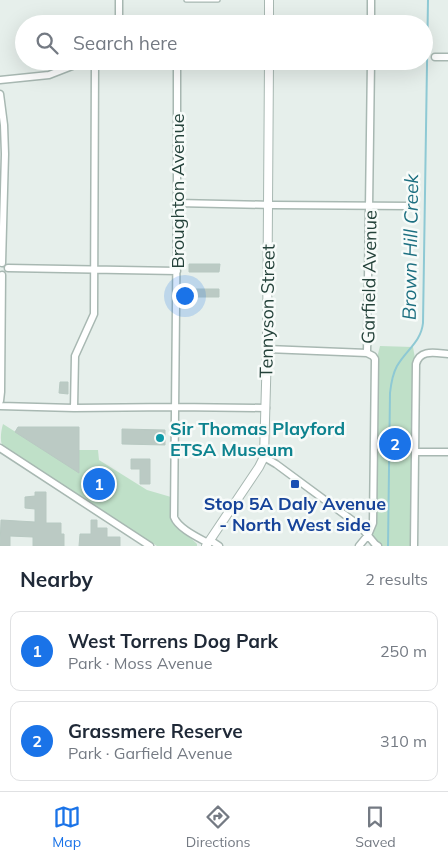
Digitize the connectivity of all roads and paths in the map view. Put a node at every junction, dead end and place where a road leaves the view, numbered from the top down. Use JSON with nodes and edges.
{"nodes":[{"id":1,"x":119,"y":0,"type":"edge"},
{"id":2,"x":186,"y":0,"type":"edge"},
{"id":3,"x":218,"y":0,"type":"edge"},
{"id":4,"x":269,"y":0,"type":"edge"},
{"id":5,"x":371,"y":0,"type":"edge"},
{"id":6,"x":119,"y":15,"type":"edge"},
{"id":7,"x":269,"y":15,"type":"edge"},
{"id":8,"x":371,"y":15,"type":"edge"},
{"id":9,"x":435,"y":57,"type":"dead end"},
{"id":10,"x":448,"y":57,"type":"edge"},
{"id":11,"x":59,"y":70,"type":"edge"},
{"id":12,"x":95,"y":70,"type":"edge"},
{"id":13,"x":177,"y":70,"type":"edge"},
{"id":14,"x":269,"y":70,"type":"edge"},
{"id":15,"x":371,"y":70,"type":"edge"},
{"id":16,"x":0,"y":80,"type":"edge"},
{"id":17,"x":0,"y":94,"type":"edge"},
{"id":18,"x":178,"y":203,"type":"junction"},
{"id":19,"x":268,"y":205,"type":"junction"},
{"id":20,"x":369,"y":206,"type":"junction"},
{"id":21,"x":411,"y":206,"type":"dead end"},
{"id":22,"x":3,"y":265,"type":"edge"},
{"id":23,"x":94,"y":270,"type":"junction"},
{"id":24,"x":177,"y":271,"type":"junction"},
{"id":25,"x":1,"y":274,"type":"edge"},
{"id":26,"x":267,"y":350,"type":"junction"},
{"id":27,"x":367,"y":353,"type":"junction"},
{"id":28,"x":448,"y":354,"type":"edge"},
{"id":29,"x":0,"y":401,"type":"edge"},
{"id":30,"x":0,"y":406,"type":"edge"},
{"id":31,"x":174,"y":407,"type":"junction"},
{"id":32,"x":74,"y":408,"type":"junction"},
{"id":33,"x":266,"y":408,"type":"junction"},
{"id":34,"x":0,"y":448,"type":"edge"},
{"id":35,"x":416,"y":452,"type":"junction"},
{"id":36,"x":448,"y":452,"type":"edge"},
{"id":37,"x":264,"y":457,"type":"junction"},
{"id":38,"x":368,"y":535,"type":"junction"},
{"id":39,"x":207,"y":544,"type":"edge"},
{"id":40,"x":150,"y":546,"type":"edge"},
{"id":41,"x":219,"y":546,"type":"edge"},
{"id":42,"x":359,"y":546,"type":"edge"},
{"id":43,"x":378,"y":546,"type":"edge"},
{"id":44,"x":414,"y":546,"type":"edge"}],
"edges":[{"from":1,"to":6,"type":"street"},
{"from":2,"to":3,"type":"lane"},
{"from":4,"to":7,"type":"street"},
{"from":5,"to":8,"type":"street"},
{"from":9,"to":10,"type":"street"},
{"from":11,"to":16,"type":"street"},
{"from":12,"to":23,"type":"street"},
{"from":13,"to":18,"type":"street","name":"Broughton Avenue"},
{"from":14,"to":19,"type":"street","name":"Tennyson Street"},
{"from":15,"to":20,"type":"street","name":"Garfield Avenue"},
{"from":17,"to":22,"type":"street"},
{"from":18,"to":19,"type":"street"},
{"from":18,"to":24,"type":"street","name":"Broughton Avenue"},
{"from":19,"to":20,"type":"street"},
{"from":19,"to":26,"type":"street","name":"Tennyson Street"},
{"from":20,"to":21,"type":"street"},
{"from":20,"to":27,"type":"street","name":"Garfield Avenue"},
{"from":22,"to":23,"type":"street"},
{"from":22,"to":25,"type":"street"},
{"from":23,"to":24,"type":"street"},
{"from":23,"to":32,"type":"street"},
{"from":24,"to":31,"type":"street","name":"Broughton Avenue"},
{"from":25,"to":29,"type":"street"},
{"from":26,"to":27,"type":"street"},
{"from":26,"to":33,"type":"street","name":"Tennyson Street"},
{"from":27,"to":38,"type":"street","name":"Garfield Avenue"},
{"from":28,"to":35,"type":"street"},
{"from":30,"to":32,"type":"street"},
{"from":31,"to":32,"type":"street"},
{"from":31,"to":33,"type":"street"},
{"from":31,"to":39,"type":"street","name":"Broughton Avenue"},
{"from":33,"to":37,"type":"street","name":"Tennyson Street"},
{"from":34,"to":40,"type":"street"},
{"from":35,"to":36,"type":"street"},
{"from":35,"to":44,"type":"street"},
{"from":37,"to":38,"type":"street"},
{"from":37,"to":39,"type":"street","name":"Tennyson Street"},
{"from":38,"to":42,"type":"street","name":"Garfield Avenue"},
{"from":38,"to":43,"type":"street"},
{"from":39,"to":41,"type":"street"}]}
